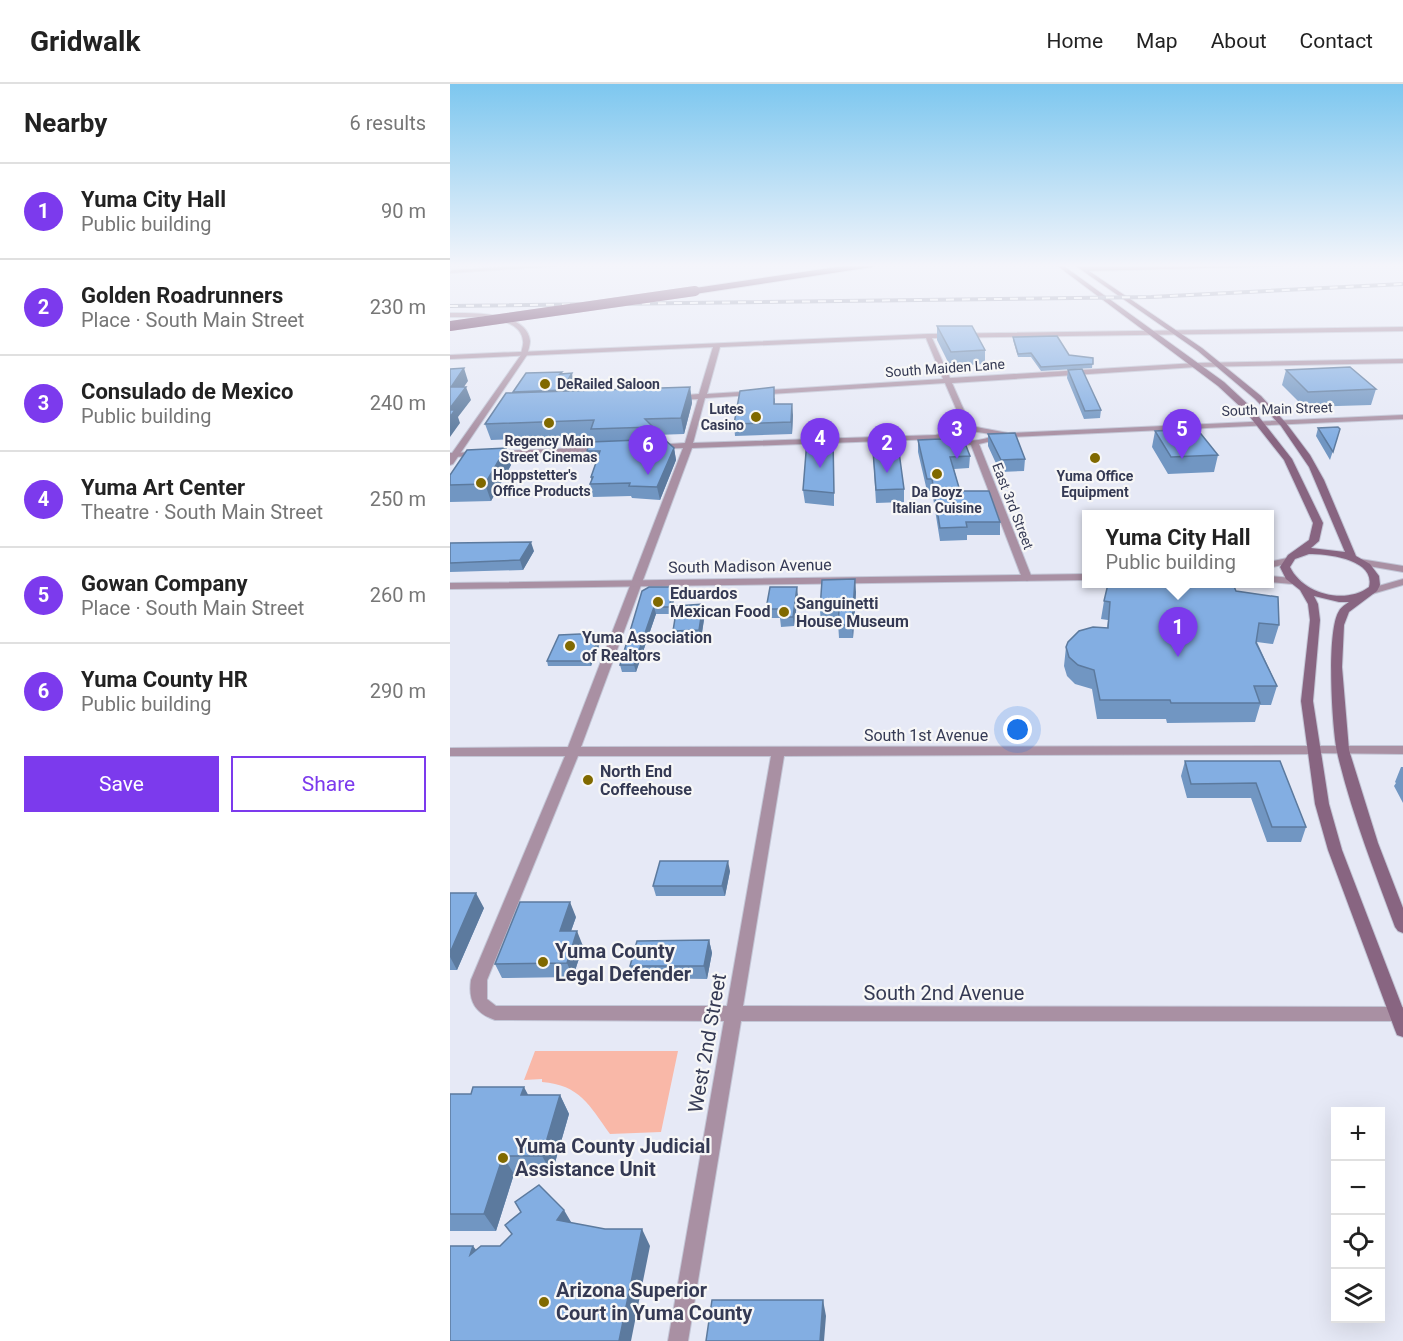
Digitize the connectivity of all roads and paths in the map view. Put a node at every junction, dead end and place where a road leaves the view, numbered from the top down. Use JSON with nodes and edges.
{"nodes":[{"id":1,"x":478,"y":323,"type":"edge"},
{"id":2,"x":512,"y":323,"type":"edge"},
{"id":3,"x":1138,"y":323,"type":"edge"},
{"id":4,"x":1159,"y":323,"type":"edge"},
{"id":5,"x":450,"y":327,"type":"edge"},
{"id":6,"x":1403,"y":329,"type":"edge"},
{"id":7,"x":1153,"y":334,"type":"junction"},
{"id":8,"x":1175,"y":334,"type":"junction"},
{"id":9,"x":928,"y":336,"type":"junction"},
{"id":10,"x":717,"y":345,"type":"junction"},
{"id":11,"x":450,"y":353,"type":"edge"},
{"id":12,"x":524,"y":354,"type":"junction"},
{"id":13,"x":481,"y":356,"type":"junction"},
{"id":14,"x":450,"y":357,"type":"edge"},
{"id":15,"x":1403,"y":362,"type":"edge"},
{"id":16,"x":1196,"y":365,"type":"junction"},
{"id":17,"x":1218,"y":365,"type":"junction"},
{"id":18,"x":949,"y":382,"type":"junction"},
{"id":19,"x":704,"y":397,"type":"junction"},
{"id":20,"x":666,"y":398,"type":"edge"},
{"id":21,"x":502,"y":404,"type":"edge"},
{"id":22,"x":488,"y":405,"type":"junction"},
{"id":23,"x":1403,"y":417,"type":"edge"},
{"id":24,"x":1282,"y":423,"type":"junction"},
{"id":25,"x":1261,"y":424,"type":"junction"},
{"id":26,"x":968,"y":428,"type":"junction"},
{"id":27,"x":985,"y":435,"type":"junction"},
{"id":28,"x":956,"y":437,"type":"junction"},
{"id":29,"x":974,"y":443,"type":"junction"},
{"id":30,"x":689,"y":445,"type":"junction"},
{"id":31,"x":645,"y":447,"type":"edge"},
{"id":32,"x":611,"y":448,"type":"edge"},
{"id":33,"x":452,"y":457,"type":"edge"},
{"id":34,"x":1297,"y":554,"type":"junction"},
{"id":35,"x":1357,"y":560,"type":"junction"},
{"id":36,"x":1287,"y":561,"type":"junction"},
{"id":37,"x":1274,"y":564,"type":"edge"},
{"id":38,"x":1403,"y":569,"type":"edge"},
{"id":39,"x":1082,"y":577,"type":"edge"},
{"id":40,"x":1027,"y":578,"type":"junction"},
{"id":41,"x":1274,"y":579,"type":"edge"},
{"id":42,"x":1292,"y":581,"type":"junction"},
{"id":43,"x":637,"y":582,"type":"junction"},
{"id":44,"x":1403,"y":582,"type":"edge"},
{"id":45,"x":450,"y":586,"type":"edge"},
{"id":46,"x":1305,"y":589,"type":"junction"},
{"id":47,"x":1369,"y":593,"type":"junction"},
{"id":48,"x":1314,"y":750,"type":"junction"},
{"id":49,"x":1343,"y":750,"type":"junction"},
{"id":50,"x":1403,"y":750,"type":"edge"},
{"id":51,"x":450,"y":752,"type":"edge"},
{"id":52,"x":573,"y":752,"type":"junction"},
{"id":53,"x":778,"y":752,"type":"junction"},
{"id":54,"x":1403,"y":927,"type":"edge"},
{"id":55,"x":733,"y":1013,"type":"junction"},
{"id":56,"x":1400,"y":1014,"type":"edge"},
{"id":57,"x":1403,"y":1030,"type":"edge"},
{"id":58,"x":678,"y":1341,"type":"edge"}],
"edges":[{"from":1,"to":5,"type":"highway","bridge":true},
{"from":2,"to":12,"type":"street"},
{"from":3,"to":7,"type":"main road"},
{"from":4,"to":8,"type":"main road"},
{"from":6,"to":8,"type":"street"},
{"from":7,"to":8,"type":"street"},
{"from":7,"to":9,"type":"street"},
{"from":7,"to":16,"type":"main road"},
{"from":8,"to":17,"type":"main road"},
{"from":9,"to":10,"type":"street"},
{"from":9,"to":18,"type":"street"},
{"from":10,"to":12,"type":"street"},
{"from":10,"to":19,"type":"street"},
{"from":11,"to":13,"type":"street"},
{"from":12,"to":13,"type":"street"},
{"from":12,"to":22,"type":"street"},
{"from":13,"to":14,"type":"street"},
{"from":15,"to":17,"type":"street","name":"South Maiden Lane"},
{"from":16,"to":17,"type":"street","name":"South Maiden Lane"},
{"from":16,"to":18,"type":"street","name":"South Maiden Lane"},
{"from":16,"to":25,"type":"main road"},
{"from":17,"to":24,"type":"main road"},
{"from":18,"to":19,"type":"street","name":"South Maiden Lane"},
{"from":18,"to":26,"type":"street"},
{"from":19,"to":20,"type":"street","name":"South Maiden Lane"},
{"from":19,"to":30,"type":"street"},
{"from":21,"to":22,"type":"street"},
{"from":22,"to":33,"type":"street"},
{"from":23,"to":24,"type":"street","name":"South Main Street"},
{"from":24,"to":25,"type":"street","name":"South Main Street"},
{"from":24,"to":35,"type":"main road"},
{"from":25,"to":27,"type":"street","name":"South Main Street"},
{"from":25,"to":34,"type":"main road"},
{"from":26,"to":27,"type":"street"},
{"from":26,"to":28,"type":"street"},
{"from":27,"to":29,"type":"street","name":"South Main Street"},
{"from":28,"to":29,"type":"street"},
{"from":28,"to":30,"type":"street"},
{"from":29,"to":40,"type":"street","name":"East 3rd Street"},
{"from":30,"to":31,"type":"street"},
{"from":30,"to":43,"type":"street"},
{"from":32,"to":33,"type":"street"},
{"from":34,"to":35,"type":"main road"},
{"from":34,"to":36,"type":"main road"},
{"from":35,"to":38,"type":"street"},
{"from":35,"to":47,"type":"main road"},
{"from":36,"to":37,"type":"street"},
{"from":36,"to":42,"type":"main road"},
{"from":39,"to":40,"type":"street","name":"South Madison Avenue"},
{"from":40,"to":43,"type":"street","name":"South Madison Avenue"},
{"from":41,"to":42,"type":"street"},
{"from":42,"to":46,"type":"main road"},
{"from":43,"to":45,"type":"street","name":"South Madison Avenue"},
{"from":43,"to":52,"type":"street"},
{"from":44,"to":47,"type":"street"},
{"from":46,"to":47,"type":"main road"},
{"from":46,"to":48,"type":"main road"},
{"from":47,"to":49,"type":"main road"},
{"from":48,"to":49,"type":"street","name":"South 1st Avenue"},
{"from":48,"to":53,"type":"street","name":"South 1st Avenue"},
{"from":48,"to":56,"type":"main road"},
{"from":49,"to":50,"type":"street","name":"South 1st Avenue"},
{"from":49,"to":54,"type":"main road"},
{"from":51,"to":52,"type":"street","name":"South 1st Avenue"},
{"from":52,"to":53,"type":"street","name":"South 1st Avenue"},
{"from":52,"to":55,"type":"street","name":"South 2nd Avenue"},
{"from":53,"to":55,"type":"street","name":"West 2nd Street"},
{"from":55,"to":56,"type":"street","name":"South 2nd Avenue"},
{"from":55,"to":58,"type":"street","name":"West 2nd Street"},
{"from":56,"to":57,"type":"main road"}]}
